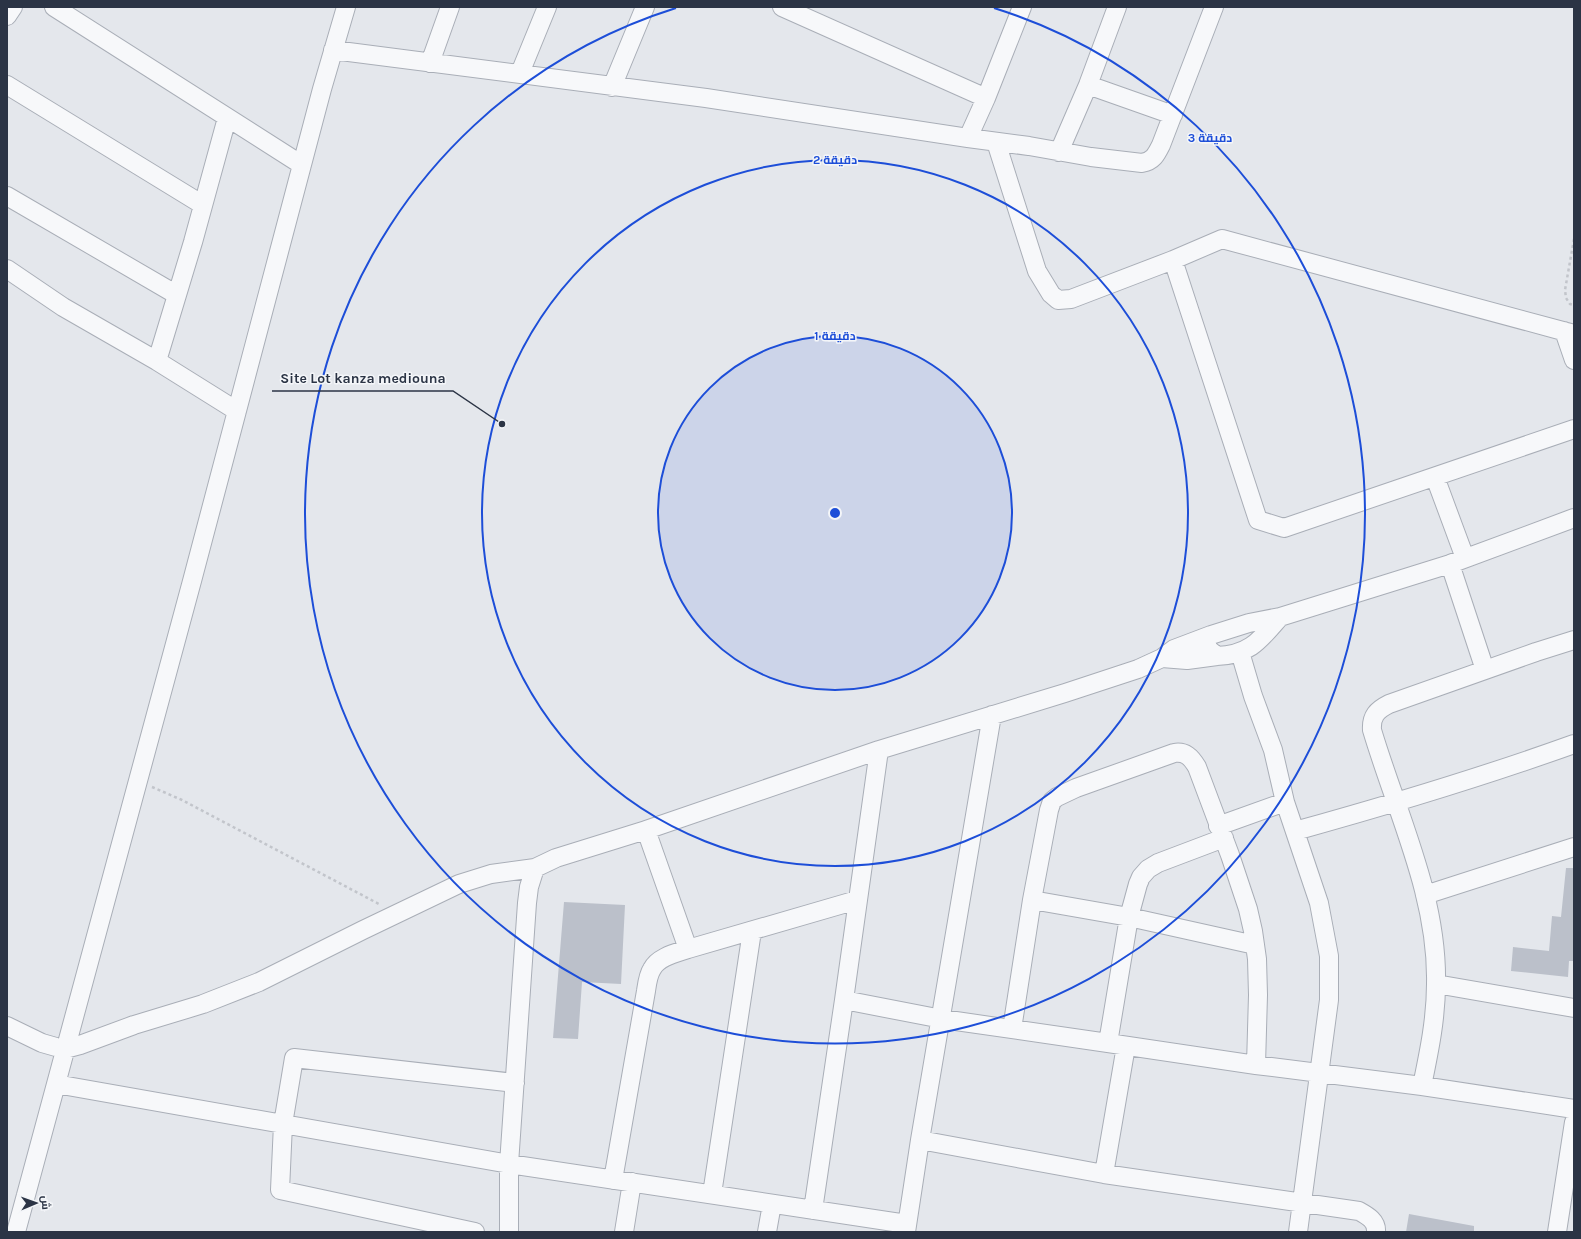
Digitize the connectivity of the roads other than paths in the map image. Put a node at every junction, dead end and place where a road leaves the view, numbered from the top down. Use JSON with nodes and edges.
{"nodes":[{"id":1,"x":13,"y":7,"type":"edge"},
{"id":2,"x":54,"y":7,"type":"edge"},
{"id":3,"x":346,"y":7,"type":"edge"},
{"id":4,"x":450,"y":7,"type":"edge"},
{"id":5,"x":547,"y":7,"type":"edge"},
{"id":6,"x":645,"y":7,"type":"edge"},
{"id":7,"x":782,"y":7,"type":"edge"},
{"id":8,"x":1117,"y":7,"type":"edge"},
{"id":9,"x":1214,"y":7,"type":"edge"},
{"id":10,"x":1020,"y":8,"type":"edge"},
{"id":11,"x":7,"y":16,"type":"edge"},
{"id":12,"x":333,"y":50,"type":"junction"},
{"id":13,"x":430,"y":63,"type":"junction"},
{"id":14,"x":520,"y":73,"type":"junction"},
{"id":15,"x":7,"y":85,"type":"edge"},
{"id":16,"x":1088,"y":85,"type":"junction"},
{"id":17,"x":612,"y":87,"type":"junction"},
{"id":18,"x":986,"y":98,"type":"junction"},
{"id":19,"x":1173,"y":115,"type":"junction"},
{"id":20,"x":227,"y":118,"type":"junction"},
{"id":21,"x":968,"y":138,"type":"junction"},
{"id":22,"x":996,"y":142,"type":"junction"},
{"id":23,"x":1059,"y":152,"type":"junction"},
{"id":24,"x":302,"y":165,"type":"junction"},
{"id":25,"x":7,"y":196,"type":"edge"},
{"id":26,"x":203,"y":205,"type":"junction"},
{"id":27,"x":1173,"y":260,"type":"junction"},
{"id":28,"x":7,"y":269,"type":"edge"},
{"id":29,"x":176,"y":295,"type":"junction"},
{"id":30,"x":1569,"y":332,"type":"edge"},
{"id":31,"x":1574,"y":360,"type":"edge"},
{"id":32,"x":158,"y":361,"type":"junction"},
{"id":33,"x":237,"y":411,"type":"junction"},
{"id":34,"x":1574,"y":429,"type":"edge"},
{"id":35,"x":1435,"y":477,"type":"junction"},
{"id":36,"x":1574,"y":518,"type":"edge"},
{"id":37,"x":1457,"y":561,"type":"junction"},
{"id":38,"x":1280,"y":617,"type":"junction"},
{"id":39,"x":1249,"y":623,"type":"junction"},
{"id":40,"x":1211,"y":635,"type":"junction"},
{"id":41,"x":1574,"y":640,"type":"edge"},
{"id":42,"x":1257,"y":643,"type":"junction"},
{"id":43,"x":1240,"y":652,"type":"junction"},
{"id":44,"x":1217,"y":656,"type":"junction"},
{"id":45,"x":1162,"y":658,"type":"junction"},
{"id":46,"x":1485,"y":670,"type":"junction"},
{"id":47,"x":992,"y":715,"type":"junction"},
{"id":48,"x":1574,"y":744,"type":"edge"},
{"id":49,"x":879,"y":750,"type":"junction"},
{"id":50,"x":1285,"y":802,"type":"junction"},
{"id":51,"x":1397,"y":802,"type":"junction"},
{"id":52,"x":646,"y":830,"type":"junction"},
{"id":53,"x":1295,"y":830,"type":"junction"},
{"id":54,"x":1221,"y":832,"type":"junction"},
{"id":55,"x":1574,"y":847,"type":"edge"},
{"id":56,"x":535,"y":868,"type":"junction"},
{"id":57,"x":1425,"y":895,"type":"junction"},
{"id":58,"x":857,"y":900,"type":"junction"},
{"id":59,"x":1032,"y":900,"type":"junction"},
{"id":60,"x":1129,"y":918,"type":"junction"},
{"id":61,"x":752,"y":932,"type":"junction"},
{"id":62,"x":1255,"y":945,"type":"junction"},
{"id":63,"x":688,"y":949,"type":"junction"},
{"id":64,"x":1436,"y":984,"type":"junction"},
{"id":65,"x":844,"y":1000,"type":"junction"},
{"id":66,"x":1574,"y":1008,"type":"edge"},
{"id":67,"x":942,"y":1018,"type":"junction"},
{"id":68,"x":7,"y":1026,"type":"edge"},
{"id":69,"x":1012,"y":1029,"type":"junction"},
{"id":70,"x":1108,"y":1043,"type":"junction"},
{"id":71,"x":1126,"y":1046,"type":"junction"},
{"id":72,"x":65,"y":1049,"type":"junction"},
{"id":73,"x":1256,"y":1065,"type":"junction"},
{"id":74,"x":1320,"y":1072,"type":"junction"},
{"id":75,"x":515,"y":1083,"type":"junction"},
{"id":76,"x":56,"y":1084,"type":"junction"},
{"id":77,"x":1422,"y":1086,"type":"junction"},
{"id":78,"x":1574,"y":1109,"type":"edge"},
{"id":79,"x":1574,"y":1122,"type":"edge"},
{"id":80,"x":283,"y":1124,"type":"junction"},
{"id":81,"x":920,"y":1140,"type":"junction"},
{"id":82,"x":509,"y":1164,"type":"junction"},
{"id":83,"x":1104,"y":1174,"type":"junction"},
{"id":84,"x":613,"y":1180,"type":"junction"},
{"id":85,"x":632,"y":1182,"type":"junction"},
{"id":86,"x":712,"y":1194,"type":"junction"},
{"id":87,"x":772,"y":1204,"type":"junction"},
{"id":88,"x":1303,"y":1204,"type":"junction"},
{"id":89,"x":813,"y":1210,"type":"junction"},
{"id":90,"x":906,"y":1228,"type":"edge"},
{"id":91,"x":16,"y":1232,"type":"edge"},
{"id":92,"x":475,"y":1232,"type":"edge"},
{"id":93,"x":509,"y":1232,"type":"edge"},
{"id":94,"x":624,"y":1232,"type":"edge"},
{"id":95,"x":767,"y":1232,"type":"edge"},
{"id":96,"x":1298,"y":1232,"type":"edge"},
{"id":97,"x":1376,"y":1232,"type":"edge"},
{"id":98,"x":1557,"y":1232,"type":"edge"}],
"edges":[{"from":1,"to":11,"type":"street"},
{"from":2,"to":20,"type":"street"},
{"from":3,"to":12,"type":"street"},
{"from":4,"to":13,"type":"street"},
{"from":5,"to":14,"type":"street"},
{"from":6,"to":17,"type":"street"},
{"from":7,"to":18,"type":"street"},
{"from":8,"to":16,"type":"street"},
{"from":9,"to":19,"type":"street"},
{"from":10,"to":18,"type":"street"},
{"from":12,"to":13,"type":"street"},
{"from":12,"to":24,"type":"street"},
{"from":13,"to":14,"type":"street"},
{"from":14,"to":17,"type":"street"},
{"from":15,"to":26,"type":"street"},
{"from":16,"to":19,"type":"street"},
{"from":16,"to":23,"type":"street"},
{"from":17,"to":21,"type":"street"},
{"from":18,"to":21,"type":"street"},
{"from":19,"to":23,"type":"street"},
{"from":20,"to":24,"type":"street"},
{"from":20,"to":26,"type":"street"},
{"from":21,"to":22,"type":"street"},
{"from":22,"to":23,"type":"street"},
{"from":22,"to":27,"type":"street"},
{"from":24,"to":33,"type":"street"},
{"from":25,"to":29,"type":"street"},
{"from":26,"to":29,"type":"street"},
{"from":27,"to":30,"type":"street"},
{"from":27,"to":35,"type":"street"},
{"from":28,"to":32,"type":"street"},
{"from":29,"to":32,"type":"street"},
{"from":30,"to":31,"type":"street"},
{"from":32,"to":33,"type":"street"},
{"from":33,"to":72,"type":"street"},
{"from":34,"to":35,"type":"street"},
{"from":35,"to":37,"type":"street"},
{"from":36,"to":37,"type":"street"},
{"from":37,"to":38,"type":"street"},
{"from":37,"to":46,"type":"street"},
{"from":38,"to":39,"type":"street"},
{"from":38,"to":42,"type":"street"},
{"from":39,"to":40,"type":"street"},
{"from":39,"to":42,"type":"street"},
{"from":40,"to":44,"type":"street"},
{"from":40,"to":45,"type":"street"},
{"from":41,"to":46,"type":"street"},
{"from":42,"to":43,"type":"street"},
{"from":43,"to":44,"type":"street"},
{"from":43,"to":50,"type":"street"},
{"from":44,"to":45,"type":"street"},
{"from":45,"to":47,"type":"street"},
{"from":46,"to":51,"type":"street"},
{"from":47,"to":49,"type":"street"},
{"from":47,"to":67,"type":"street"},
{"from":48,"to":51,"type":"street"},
{"from":49,"to":52,"type":"street"},
{"from":49,"to":58,"type":"street"},
{"from":50,"to":53,"type":"street"},
{"from":50,"to":54,"type":"street"},
{"from":51,"to":53,"type":"street"},
{"from":51,"to":57,"type":"street"},
{"from":52,"to":56,"type":"street"},
{"from":52,"to":63,"type":"street"},
{"from":53,"to":74,"type":"street"},
{"from":54,"to":59,"type":"street"},
{"from":54,"to":60,"type":"street"},
{"from":54,"to":62,"type":"street"},
{"from":55,"to":57,"type":"street"},
{"from":56,"to":72,"type":"street"},
{"from":56,"to":75,"type":"street"},
{"from":57,"to":64,"type":"street"},
{"from":58,"to":61,"type":"street"},
{"from":58,"to":65,"type":"street"},
{"from":59,"to":60,"type":"street"},
{"from":59,"to":69,"type":"street"},
{"from":60,"to":62,"type":"street"},
{"from":60,"to":70,"type":"street"},
{"from":61,"to":63,"type":"street"},
{"from":61,"to":86,"type":"street"},
{"from":62,"to":73,"type":"street"},
{"from":63,"to":84,"type":"street"},
{"from":64,"to":66,"type":"street"},
{"from":64,"to":77,"type":"street"},
{"from":65,"to":67,"type":"street"},
{"from":65,"to":89,"type":"street"},
{"from":67,"to":69,"type":"street"},
{"from":67,"to":81,"type":"street"},
{"from":68,"to":72,"type":"street"},
{"from":69,"to":70,"type":"street"},
{"from":70,"to":71,"type":"street"},
{"from":71,"to":73,"type":"street"},
{"from":71,"to":83,"type":"street"},
{"from":72,"to":76,"type":"street"},
{"from":73,"to":74,"type":"street"},
{"from":74,"to":77,"type":"street"},
{"from":74,"to":88,"type":"street"},
{"from":75,"to":80,"type":"street"},
{"from":75,"to":82,"type":"street"},
{"from":76,"to":80,"type":"street"},
{"from":76,"to":91,"type":"street"},
{"from":77,"to":78,"type":"street"},
{"from":79,"to":98,"type":"street"},
{"from":80,"to":82,"type":"street"},
{"from":80,"to":92,"type":"street"},
{"from":81,"to":83,"type":"street"},
{"from":81,"to":90,"type":"street"},
{"from":82,"to":84,"type":"street"},
{"from":82,"to":93,"type":"street"},
{"from":83,"to":88,"type":"street"},
{"from":84,"to":85,"type":"street"},
{"from":85,"to":86,"type":"street"},
{"from":85,"to":94,"type":"street"},
{"from":86,"to":87,"type":"street"},
{"from":87,"to":89,"type":"street"},
{"from":87,"to":95,"type":"street"},
{"from":88,"to":96,"type":"street"},
{"from":88,"to":97,"type":"street"},
{"from":89,"to":90,"type":"street"}]}
